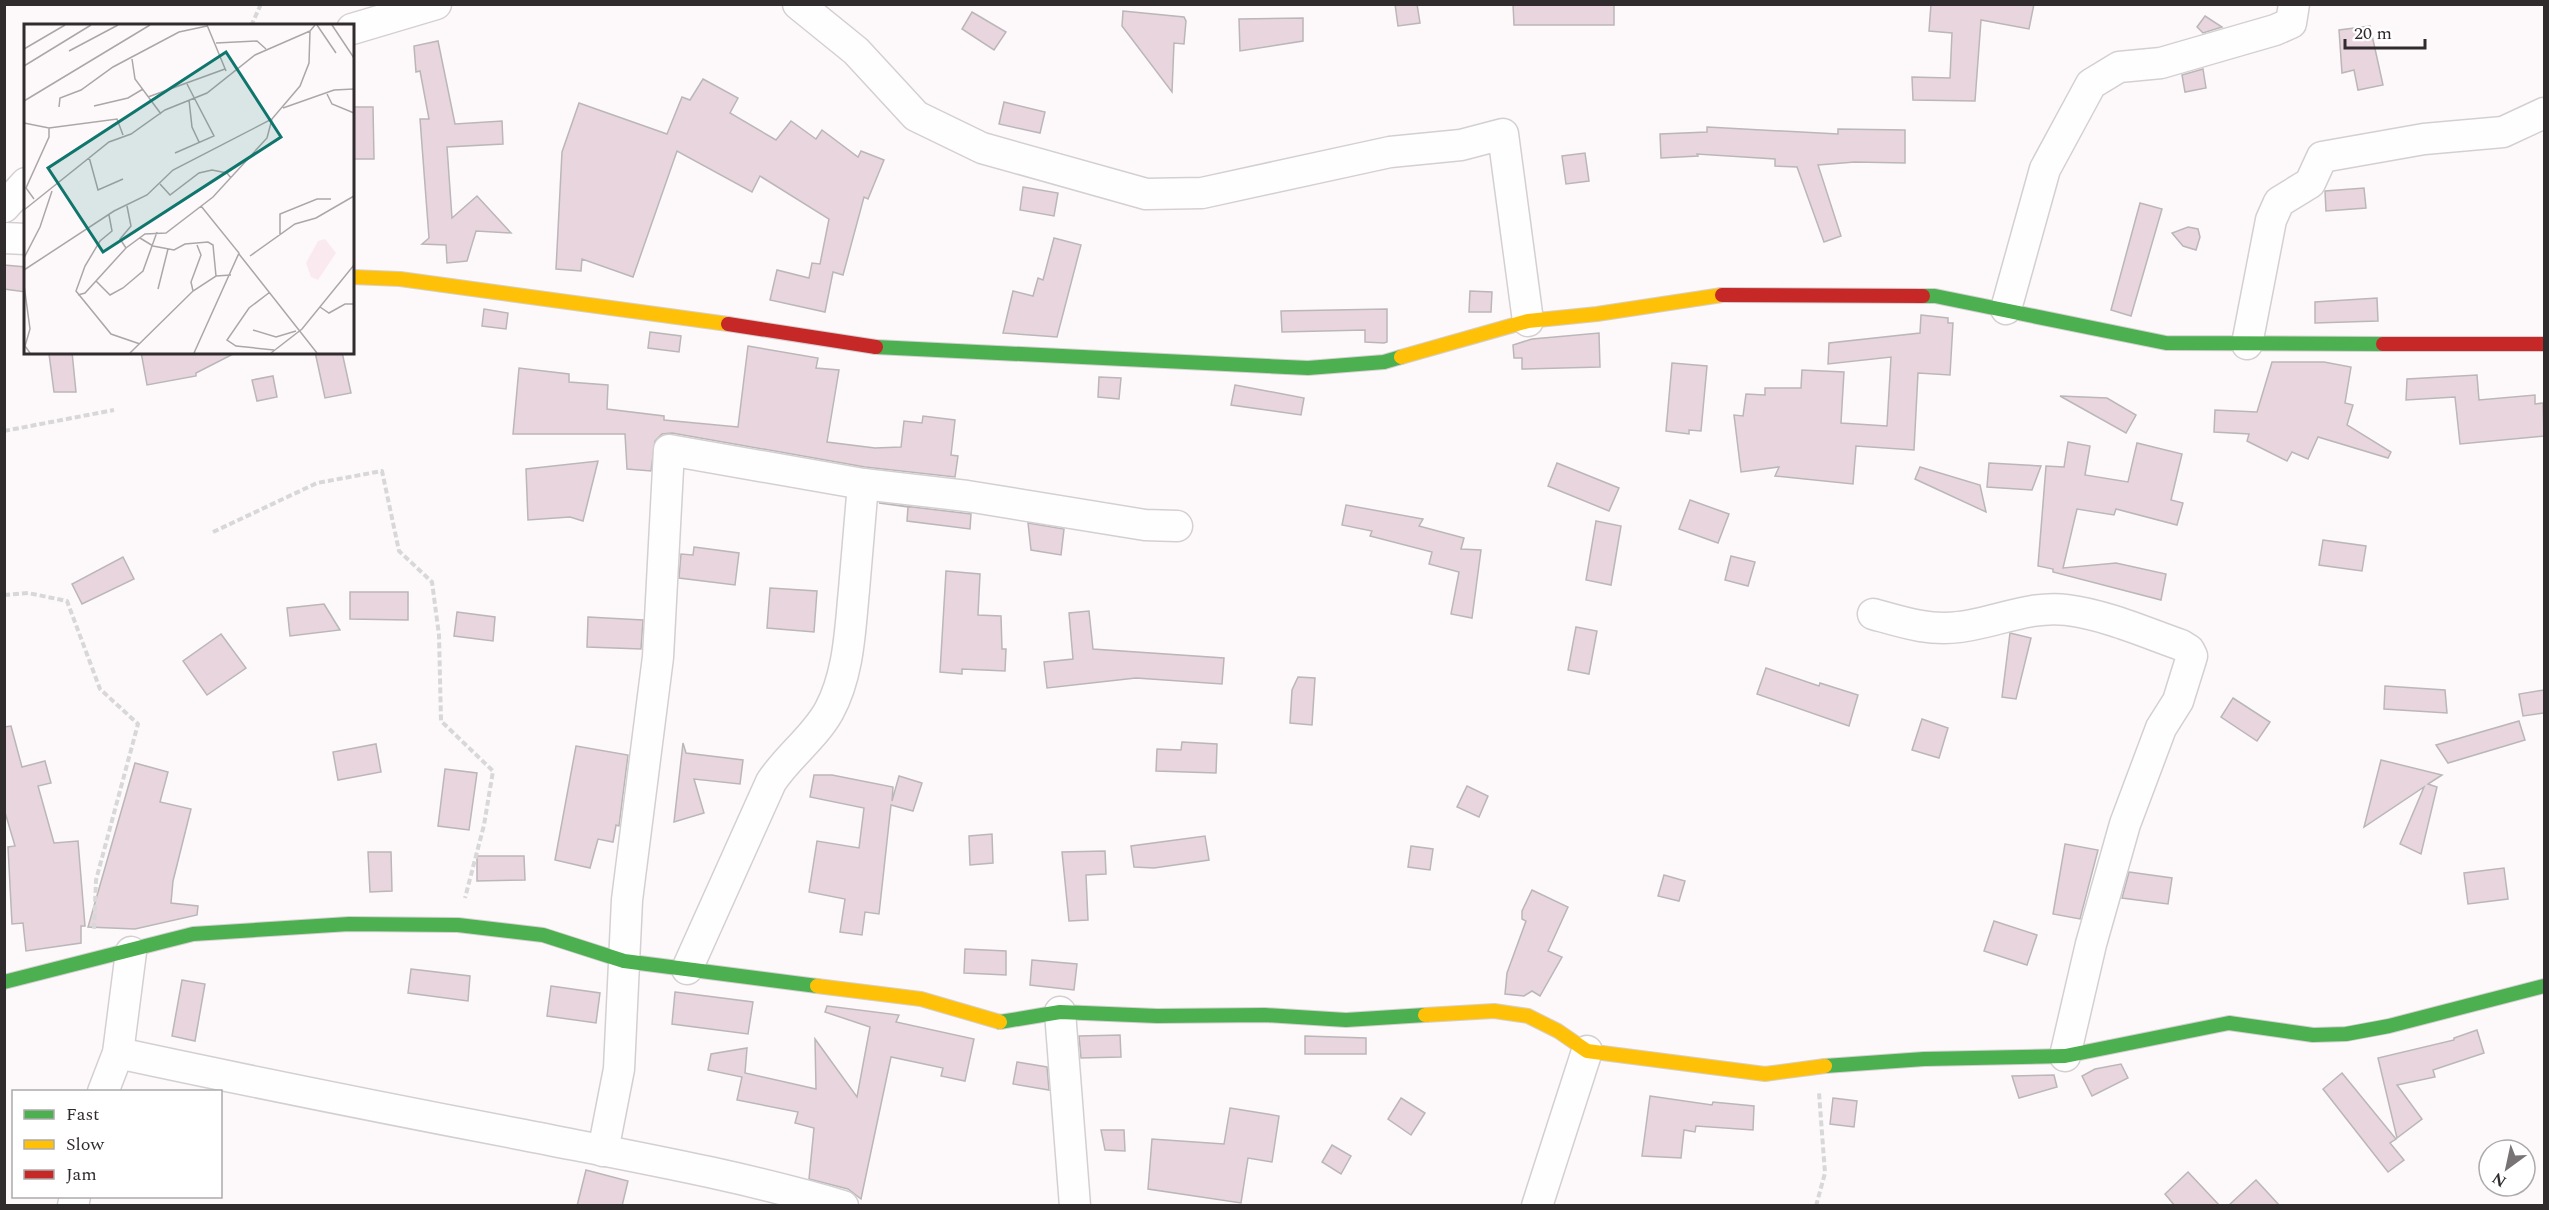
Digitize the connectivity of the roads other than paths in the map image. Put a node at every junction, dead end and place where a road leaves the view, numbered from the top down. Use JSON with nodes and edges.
{"nodes":[{"id":1,"x":436,"y":4,"type":"edge"},
{"id":2,"x":798,"y":4,"type":"edge"},
{"id":3,"x":2294,"y":4,"type":"edge"},
{"id":4,"x":354,"y":28,"type":"edge"},
{"id":5,"x":2544,"y":113,"type":"edge"},
{"id":6,"x":24,"y":185,"type":"edge"},
{"id":7,"x":4,"y":207,"type":"edge"},
{"id":8,"x":4,"y":238,"type":"edge"},
{"id":9,"x":24,"y":239,"type":"edge"},
{"id":10,"x":354,"y":277,"type":"edge"},
{"id":11,"x":2006,"y":309,"type":"junction"},
{"id":12,"x":1528,"y":321,"type":"junction"},
{"id":13,"x":2247,"y":344,"type":"junction"},
{"id":14,"x":2544,"y":344,"type":"edge"},
{"id":15,"x":863,"y":484,"type":"junction"},
{"id":16,"x":1177,"y":525,"type":"dead end"},
{"id":17,"x":1873,"y":614,"type":"dead end"},
{"id":18,"x":131,"y":952,"type":"junction"},
{"id":19,"x":624,"y":961,"type":"junction"},
{"id":20,"x":687,"y":969,"type":"junction"},
{"id":21,"x":4,"y":982,"type":"edge"},
{"id":22,"x":2544,"y":986,"type":"edge"},
{"id":23,"x":1060,"y":1012,"type":"junction"},
{"id":24,"x":1587,"y":1051,"type":"junction"},
{"id":25,"x":118,"y":1053,"type":"junction"},
{"id":26,"x":2065,"y":1056,"type":"junction"},
{"id":27,"x":104,"y":1090,"type":"edge"},
{"id":28,"x":603,"y":1150,"type":"junction"},
{"id":29,"x":843,"y":1206,"type":"edge"},
{"id":30,"x":1075,"y":1206,"type":"edge"},
{"id":31,"x":1537,"y":1206,"type":"edge"}],
"edges":[{"from":1,"to":4,"type":"street"},
{"from":2,"to":12,"type":"street"},
{"from":3,"to":11,"type":"street"},
{"from":5,"to":13,"type":"street"},
{"from":6,"to":7,"type":"street"},
{"from":8,"to":9,"type":"street"},
{"from":10,"to":12,"type":"street"},
{"from":11,"to":12,"type":"street"},
{"from":11,"to":13,"type":"street"},
{"from":13,"to":14,"type":"street"},
{"from":15,"to":16,"type":"street"},
{"from":15,"to":19,"type":"street"},
{"from":15,"to":20,"type":"street"},
{"from":17,"to":26,"type":"street"},
{"from":18,"to":19,"type":"street"},
{"from":18,"to":21,"type":"street"},
{"from":18,"to":25,"type":"street"},
{"from":19,"to":20,"type":"street"},
{"from":19,"to":28,"type":"street"},
{"from":20,"to":23,"type":"street"},
{"from":22,"to":26,"type":"street"},
{"from":23,"to":24,"type":"street"},
{"from":23,"to":30,"type":"street"},
{"from":24,"to":26,"type":"street"},
{"from":24,"to":31,"type":"street"},
{"from":25,"to":27,"type":"street"},
{"from":25,"to":28,"type":"street"},
{"from":28,"to":29,"type":"street"}]}
